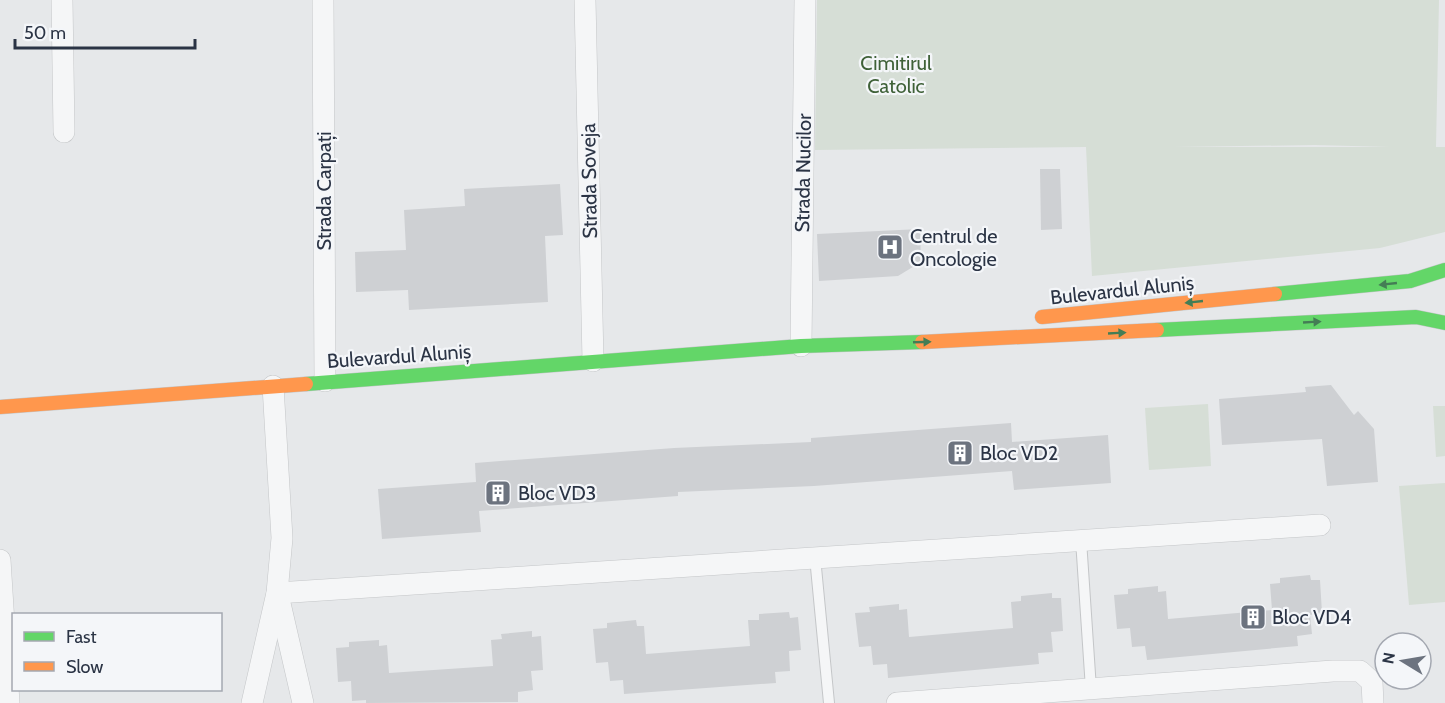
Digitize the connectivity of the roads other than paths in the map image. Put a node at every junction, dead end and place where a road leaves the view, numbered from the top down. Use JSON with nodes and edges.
{"nodes":[{"id":1,"x":62,"y":0,"type":"edge"},
{"id":2,"x":323,"y":0,"type":"edge"},
{"id":3,"x":585,"y":0,"type":"edge"},
{"id":4,"x":805,"y":0,"type":"edge"},
{"id":5,"x":64,"y":132,"type":"dead end"},
{"id":6,"x":1445,"y":270,"type":"edge"},
{"id":7,"x":1031,"y":318,"type":"dead end"},
{"id":8,"x":1445,"y":323,"type":"edge"},
{"id":9,"x":963,"y":325,"type":"dead end"},
{"id":10,"x":801,"y":346,"type":"junction"},
{"id":11,"x":593,"y":361,"type":"junction"},
{"id":12,"x":325,"y":381,"type":"junction"},
{"id":13,"x":273,"y":386,"type":"junction"},
{"id":14,"x":0,"y":407,"type":"edge"},
{"id":15,"x":1320,"y":525,"type":"dead end"},
{"id":16,"x":1081,"y":540,"type":"junction"},
{"id":17,"x":815,"y":557,"type":"junction"},
{"id":18,"x":0,"y":560,"type":"edge"},
{"id":19,"x":277,"y":593,"type":"junction"},
{"id":20,"x":1091,"y":689,"type":"junction"},
{"id":21,"x":9,"y":703,"type":"edge"},
{"id":22,"x":252,"y":703,"type":"edge"},
{"id":23,"x":303,"y":703,"type":"edge"},
{"id":24,"x":829,"y":703,"type":"edge"},
{"id":25,"x":897,"y":703,"type":"edge"},
{"id":26,"x":1373,"y":703,"type":"edge"}],
"edges":[{"from":1,"to":5,"type":"street"},
{"from":2,"to":12,"type":"street","name":"Strada Carpați"},
{"from":3,"to":11,"type":"street","name":"Strada Soveja"},
{"from":4,"to":10,"type":"street","name":"Strada Nucilor"},
{"from":6,"to":7,"type":"main road","name":"Bulevardul Aluniș","one_way":true},
{"from":10,"to":8,"type":"main road","name":"Bulevardul Aluniș","one_way":true},
{"from":9,"to":10,"type":"main road","name":"Bulevardul Aluniș"},
{"from":10,"to":11,"type":"main road","name":"Bulevardul Aluniș"},
{"from":11,"to":12,"type":"main road","name":"Bulevardul Aluniș"},
{"from":12,"to":13,"type":"main road","name":"Bulevardul Aluniș"},
{"from":13,"to":14,"type":"main road","name":"Bulevardul Aluniș"},
{"from":13,"to":19,"type":"street"},
{"from":15,"to":16,"type":"street"},
{"from":16,"to":17,"type":"street"},
{"from":16,"to":20,"type":"lane"},
{"from":17,"to":19,"type":"street"},
{"from":17,"to":24,"type":"lane"},
{"from":18,"to":21,"type":"street"},
{"from":19,"to":22,"type":"street"},
{"from":19,"to":23,"type":"street"},
{"from":20,"to":25,"type":"street"},
{"from":20,"to":26,"type":"street"}]}
